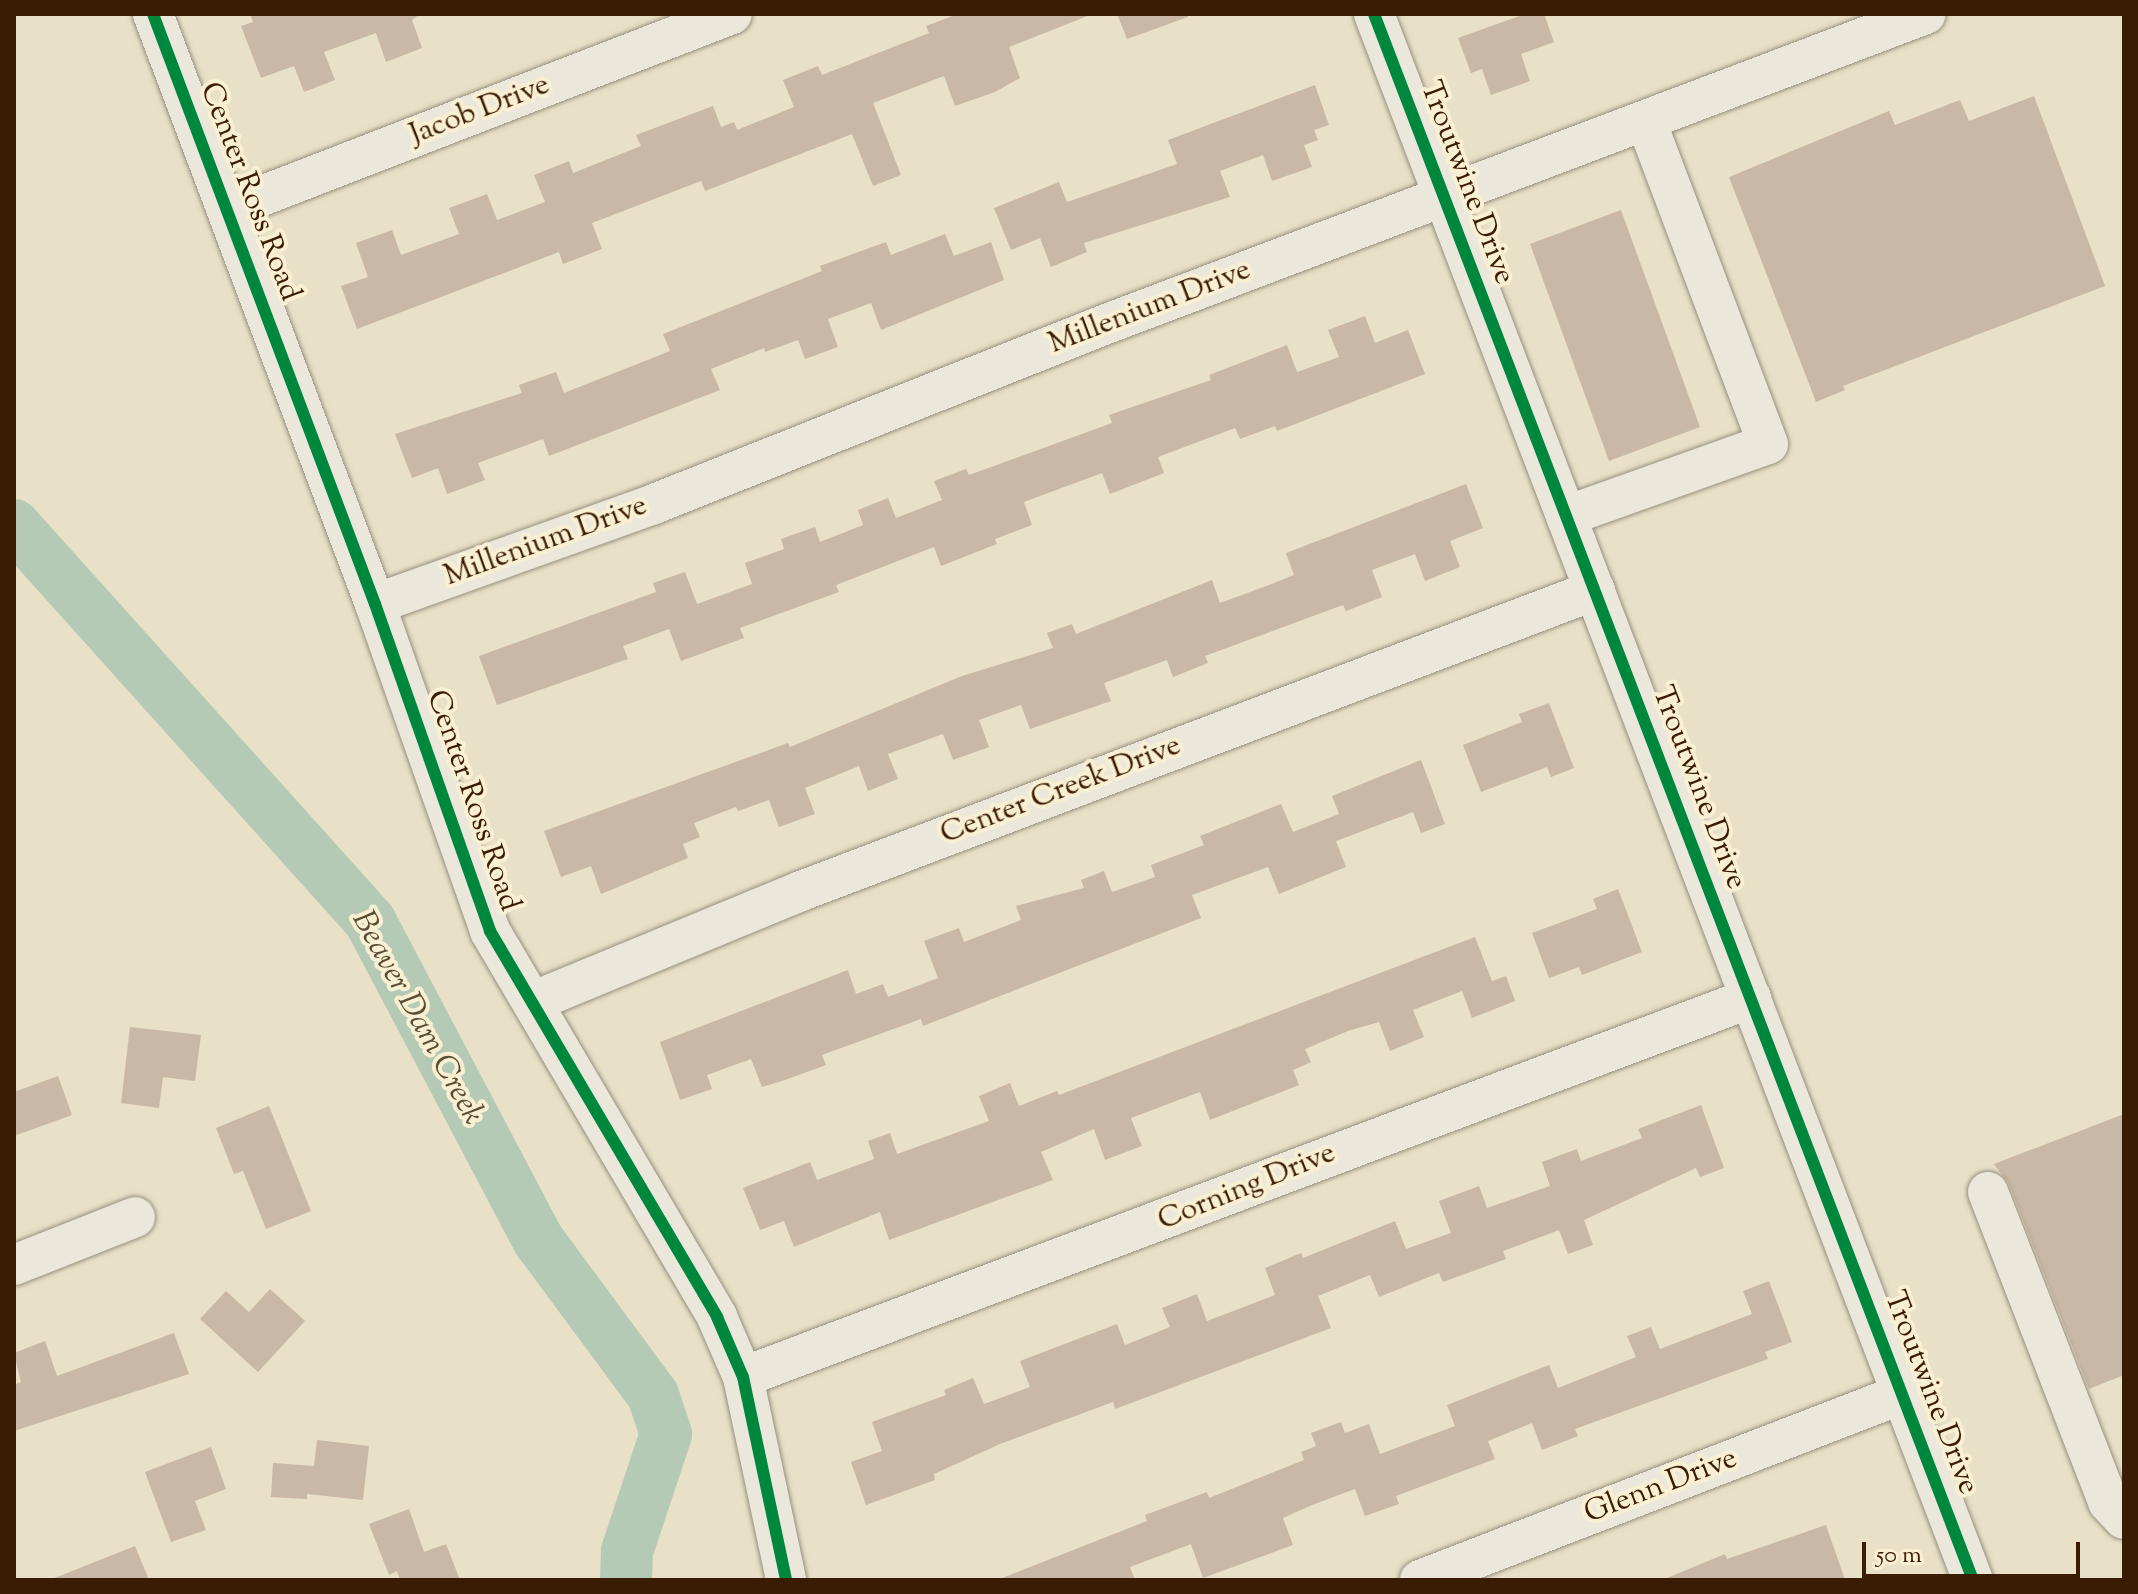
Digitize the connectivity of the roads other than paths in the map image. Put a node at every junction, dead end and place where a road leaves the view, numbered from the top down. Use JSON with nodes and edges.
{"nodes":[{"id":1,"x":153,"y":14,"type":"edge"},
{"id":2,"x":732,"y":14,"type":"edge"},
{"id":3,"x":1374,"y":14,"type":"edge"},
{"id":4,"x":1926,"y":14,"type":"edge"},
{"id":5,"x":1862,"y":26,"type":"edge"},
{"id":6,"x":1646,"y":121,"type":"junction"},
{"id":7,"x":1444,"y":197,"type":"junction"},
{"id":8,"x":228,"y":209,"type":"junction"},
{"id":9,"x":1566,"y":516,"type":"junction"},
{"id":10,"x":1595,"y":590,"type":"junction"},
{"id":11,"x":375,"y":604,"type":"junction"},
{"id":12,"x":1751,"y":998,"type":"junction"},
{"id":13,"x":532,"y":1002,"type":"junction"},
{"id":14,"x":1988,"y":1192,"type":"dead end"},
{"id":15,"x":135,"y":1217,"type":"dead end"},
{"id":16,"x":14,"y":1265,"type":"edge"},
{"id":17,"x":743,"y":1377,"type":"junction"},
{"id":18,"x":1902,"y":1394,"type":"junction"},
{"id":19,"x":2124,"y":1519,"type":"edge"},
{"id":20,"x":786,"y":1580,"type":"edge"},
{"id":21,"x":1420,"y":1580,"type":"edge"},
{"id":22,"x":1973,"y":1580,"type":"edge"}],
"edges":[{"from":1,"to":8,"type":"street","name":"Center Ross Road"},
{"from":2,"to":8,"type":"street","name":"Jacob Drive"},
{"from":3,"to":7,"type":"street","name":"Troutwine Drive"},
{"from":4,"to":5,"type":"street","name":"Millenium Drive"},
{"from":5,"to":6,"type":"street","name":"Millenium Drive"},
{"from":6,"to":7,"type":"street","name":"Millenium Drive"},
{"from":6,"to":9,"type":"street"},
{"from":7,"to":9,"type":"street","name":"Troutwine Drive"},
{"from":7,"to":11,"type":"street","name":"Millenium Drive"},
{"from":8,"to":11,"type":"street","name":"Center Ross Road"},
{"from":9,"to":10,"type":"street","name":"Troutwine Drive"},
{"from":10,"to":12,"type":"street","name":"Troutwine Drive"},
{"from":10,"to":13,"type":"street","name":"Center Creek Drive"},
{"from":11,"to":13,"type":"street","name":"Center Ross Road"},
{"from":12,"to":17,"type":"street","name":"Corning Drive"},
{"from":12,"to":18,"type":"street","name":"Troutwine Drive"},
{"from":13,"to":17,"type":"street","name":"Center Ross Road"},
{"from":14,"to":19,"type":"street"},
{"from":15,"to":16,"type":"street"},
{"from":17,"to":20,"type":"street","name":"Center Ross Road"},
{"from":18,"to":21,"type":"street","name":"Glenn Drive"},
{"from":18,"to":22,"type":"street","name":"Troutwine Drive"}]}
